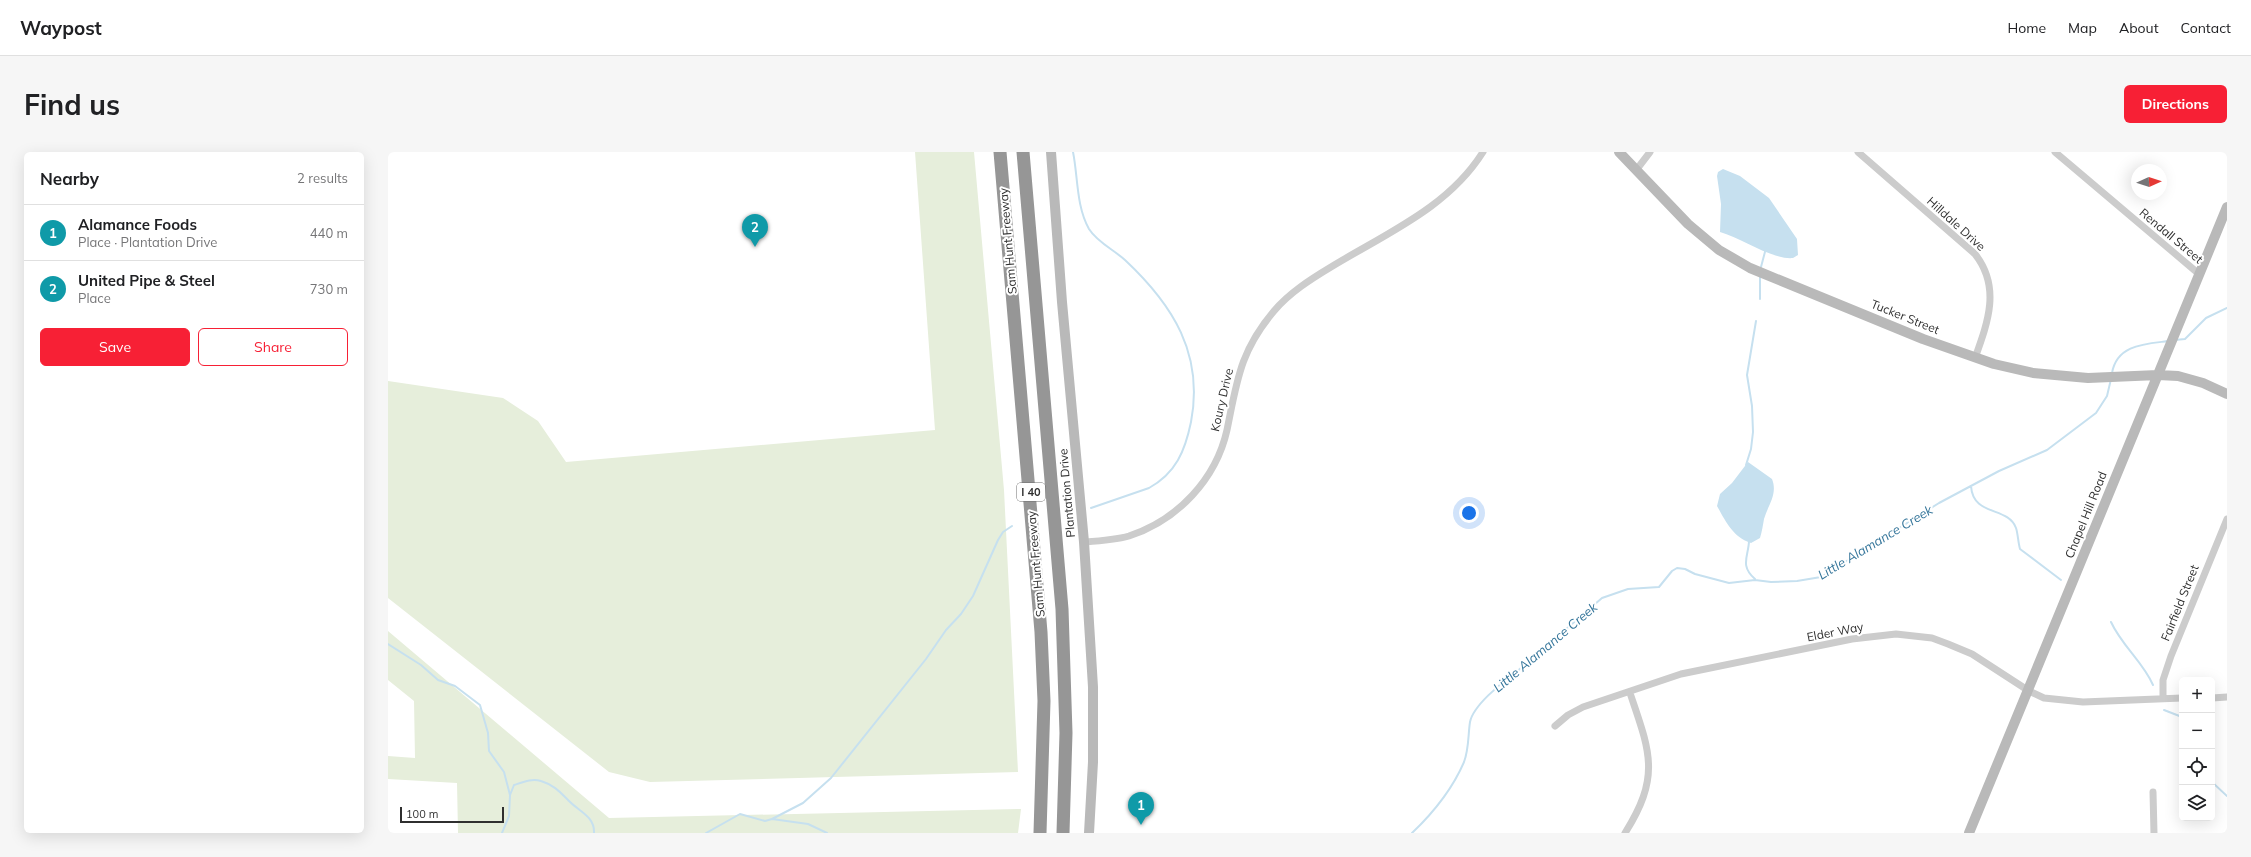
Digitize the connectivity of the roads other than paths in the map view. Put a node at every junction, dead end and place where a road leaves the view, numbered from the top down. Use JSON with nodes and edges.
{"nodes":[{"id":1,"x":1000,"y":152,"type":"edge"},
{"id":2,"x":1023,"y":152,"type":"edge"},
{"id":3,"x":1051,"y":152,"type":"edge"},
{"id":4,"x":1484,"y":152,"type":"edge"},
{"id":5,"x":1619,"y":152,"type":"edge"},
{"id":6,"x":1650,"y":152,"type":"edge"},
{"id":7,"x":1858,"y":152,"type":"edge"},
{"id":8,"x":2055,"y":152,"type":"edge"},
{"id":9,"x":1637,"y":169,"type":"junction"},
{"id":10,"x":2227,"y":207,"type":"edge"},
{"id":11,"x":2199,"y":274,"type":"junction"},
{"id":12,"x":1974,"y":358,"type":"junction"},
{"id":13,"x":2158,"y":375,"type":"junction"},
{"id":14,"x":2227,"y":394,"type":"edge"},
{"id":15,"x":2227,"y":519,"type":"edge"},
{"id":16,"x":1084,"y":542,"type":"junction"},
{"id":17,"x":2028,"y":691,"type":"junction"},
{"id":18,"x":1630,"y":692,"type":"junction"},
{"id":19,"x":2227,"y":697,"type":"edge"},
{"id":20,"x":2163,"y":698,"type":"junction"},
{"id":21,"x":2179,"y":698,"type":"edge"},
{"id":22,"x":2215,"y":698,"type":"edge"},
{"id":23,"x":1555,"y":726,"type":"dead end"},
{"id":24,"x":2153,"y":792,"type":"dead end"},
{"id":25,"x":1040,"y":833,"type":"edge"},
{"id":26,"x":1063,"y":833,"type":"edge"},
{"id":27,"x":1089,"y":833,"type":"edge"},
{"id":28,"x":1625,"y":833,"type":"edge"},
{"id":29,"x":1970,"y":833,"type":"edge"},
{"id":30,"x":2154,"y":833,"type":"edge"}],
"edges":[{"from":1,"to":25,"type":"highway","name":"Sam Hunt Freeway","number":"I 40"},
{"from":2,"to":26,"type":"highway","name":"Sam Hunt Freeway","number":"I 40"},
{"from":3,"to":16,"type":"street","name":"Plantation Drive"},
{"from":4,"to":16,"type":"street","name":"Koury Drive"},
{"from":5,"to":9,"type":"street","name":"Tucker Street"},
{"from":6,"to":9,"type":"street"},
{"from":7,"to":12,"type":"street","name":"Hilldale Drive"},
{"from":8,"to":11,"type":"street","name":"Rendall Street"},
{"from":9,"to":12,"type":"street","name":"Tucker Street"},
{"from":10,"to":11,"type":"street","name":"Chapel Hill Road"},
{"from":11,"to":13,"type":"street","name":"Chapel Hill Road"},
{"from":12,"to":13,"type":"street","name":"Tucker Street"},
{"from":13,"to":14,"type":"street","name":"Tucker Street"},
{"from":13,"to":17,"type":"street","name":"Chapel Hill Road"},
{"from":15,"to":20,"type":"street","name":"Fairfield Street"},
{"from":16,"to":27,"type":"street","name":"Plantation Drive"},
{"from":17,"to":18,"type":"street","name":"Elder Way"},
{"from":17,"to":20,"type":"street","name":"Elder Way"},
{"from":17,"to":29,"type":"street","name":"Chapel Hill Road"},
{"from":18,"to":23,"type":"street","name":"Elder Way"},
{"from":18,"to":28,"type":"street"},
{"from":19,"to":22,"type":"street"},
{"from":20,"to":21,"type":"street","name":"Elder Way"},
{"from":24,"to":30,"type":"street"}]}
